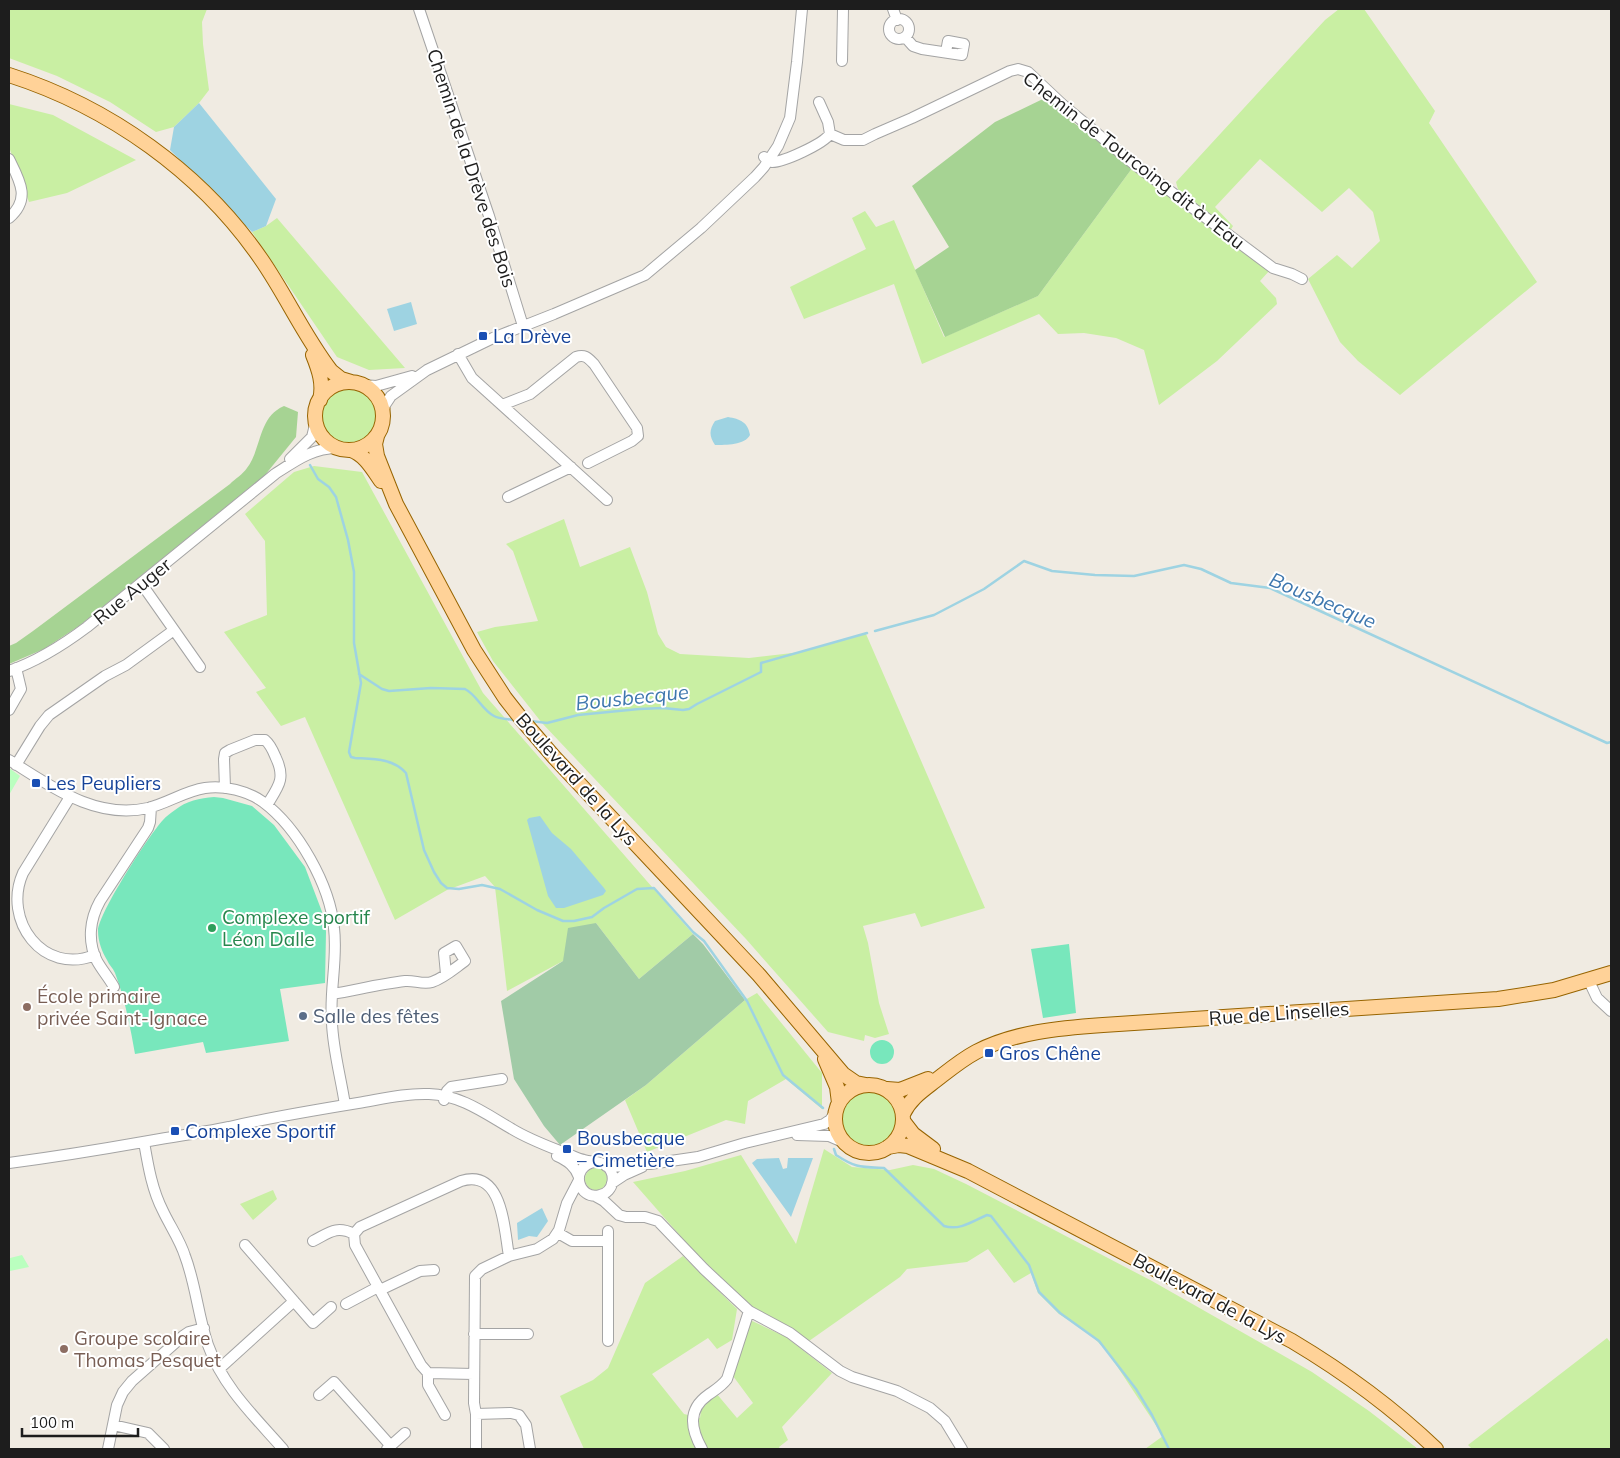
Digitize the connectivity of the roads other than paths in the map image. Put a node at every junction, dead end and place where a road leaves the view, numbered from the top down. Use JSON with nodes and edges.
{"nodes":[{"id":1,"x":419,"y":9,"type":"edge"},
{"id":2,"x":795,"y":9,"type":"edge"},
{"id":3,"x":802,"y":9,"type":"edge"},
{"id":4,"x":843,"y":9,"type":"edge"},
{"id":5,"x":893,"y":9,"type":"edge"},
{"id":6,"x":897,"y":20,"type":"junction"},
{"id":7,"x":905,"y":37,"type":"junction"},
{"id":8,"x":946,"y":52,"type":"dead end"},
{"id":9,"x":842,"y":61,"type":"dead end"},
{"id":10,"x":9,"y":74,"type":"edge"},
{"id":11,"x":795,"y":74,"type":"junction"},
{"id":12,"x":9,"y":80,"type":"edge"},
{"id":13,"x":57,"y":94,"type":"junction"},
{"id":14,"x":819,"y":102,"type":"dead end"},
{"id":15,"x":830,"y":134,"type":"junction"},
{"id":16,"x":9,"y":159,"type":"edge"},
{"id":17,"x":766,"y":159,"type":"junction"},
{"id":18,"x":9,"y":218,"type":"edge"},
{"id":19,"x":1302,"y":279,"type":"dead end"},
{"id":20,"x":297,"y":318,"type":"junction"},
{"id":21,"x":523,"y":326,"type":"junction"},
{"id":22,"x":458,"y":354,"type":"junction"},
{"id":23,"x":427,"y":370,"type":"junction"},
{"id":24,"x":357,"y":384,"type":"junction"},
{"id":25,"x":320,"y":400,"type":"junction"},
{"id":26,"x":502,"y":405,"type":"junction"},
{"id":27,"x":383,"y":414,"type":"junction"},
{"id":28,"x":316,"y":421,"type":"junction"},
{"id":29,"x":377,"y":436,"type":"junction"},
{"id":30,"x":345,"y":449,"type":"junction"},
{"id":31,"x":588,"y":463,"type":"dead end"},
{"id":32,"x":571,"y":467,"type":"junction"},
{"id":33,"x":275,"y":474,"type":"junction"},
{"id":34,"x":508,"y":497,"type":"dead end"},
{"id":35,"x":607,"y":500,"type":"dead end"},
{"id":36,"x":396,"y":504,"type":"junction"},
{"id":37,"x":141,"y":583,"type":"junction"},
{"id":38,"x":174,"y":630,"type":"junction"},
{"id":39,"x":200,"y":667,"type":"dead end"},
{"id":40,"x":13,"y":670,"type":"edge"},
{"id":41,"x":9,"y":710,"type":"edge"},
{"id":42,"x":12,"y":762,"type":"edge"},
{"id":43,"x":225,"y":788,"type":"junction"},
{"id":44,"x":70,"y":797,"type":"junction"},
{"id":45,"x":267,"y":805,"type":"junction"},
{"id":46,"x":151,"y":807,"type":"junction"},
{"id":47,"x":13,"y":903,"type":"edge"},
{"id":48,"x":95,"y":955,"type":"junction"},
{"id":49,"x":1611,"y":973,"type":"edge"},
{"id":50,"x":446,"y":974,"type":"dead end"},
{"id":51,"x":1589,"y":981,"type":"junction"},
{"id":52,"x":114,"y":987,"type":"dead end"},
{"id":53,"x":332,"y":994,"type":"junction"},
{"id":54,"x":1611,"y":1011,"type":"edge"},
{"id":55,"x":800,"y":1024,"type":"junction"},
{"id":56,"x":951,"y":1068,"type":"junction"},
{"id":57,"x":502,"y":1079,"type":"dead end"},
{"id":58,"x":866,"y":1085,"type":"junction"},
{"id":59,"x":887,"y":1089,"type":"junction"},
{"id":60,"x":444,"y":1098,"type":"junction"},
{"id":61,"x":345,"y":1105,"type":"junction"},
{"id":62,"x":838,"y":1107,"type":"junction"},
{"id":63,"x":903,"y":1117,"type":"junction"},
{"id":64,"x":774,"y":1136,"type":"junction"},
{"id":65,"x":144,"y":1142,"type":"junction"},
{"id":66,"x":845,"y":1143,"type":"junction"},
{"id":67,"x":888,"y":1147,"type":"junction"},
{"id":68,"x":594,"y":1162,"type":"junction"},
{"id":69,"x":9,"y":1163,"type":"edge"},
{"id":70,"x":650,"y":1164,"type":"junction"},
{"id":71,"x":606,"y":1166,"type":"junction"},
{"id":72,"x":968,"y":1171,"type":"junction"},
{"id":73,"x":579,"y":1178,"type":"junction"},
{"id":74,"x":611,"y":1186,"type":"junction"},
{"id":75,"x":592,"y":1195,"type":"junction"},
{"id":76,"x":614,"y":1212,"type":"junction"},
{"id":77,"x":564,"y":1214,"type":"junction"},
{"id":78,"x":558,"y":1233,"type":"junction"},
{"id":79,"x":354,"y":1234,"type":"junction"},
{"id":80,"x":313,"y":1241,"type":"dead end"},
{"id":81,"x":245,"y":1245,"type":"dead end"},
{"id":82,"x":509,"y":1256,"type":"junction"},
{"id":83,"x":434,"y":1270,"type":"dead end"},
{"id":84,"x":379,"y":1289,"type":"junction"},
{"id":85,"x":294,"y":1302,"type":"junction"},
{"id":86,"x":346,"y":1304,"type":"dead end"},
{"id":87,"x":331,"y":1307,"type":"dead end"},
{"id":88,"x":748,"y":1311,"type":"junction"},
{"id":89,"x":204,"y":1328,"type":"junction"},
{"id":90,"x":474,"y":1334,"type":"junction"},
{"id":91,"x":528,"y":1334,"type":"dead end"},
{"id":92,"x":608,"y":1341,"type":"dead end"},
{"id":93,"x":219,"y":1369,"type":"junction"},
{"id":94,"x":428,"y":1372,"type":"junction"},
{"id":95,"x":474,"y":1374,"type":"junction"},
{"id":96,"x":319,"y":1395,"type":"dead end"},
{"id":97,"x":476,"y":1414,"type":"junction"},
{"id":98,"x":445,"y":1415,"type":"dead end"},
{"id":99,"x":113,"y":1425,"type":"junction"},
{"id":100,"x":405,"y":1433,"type":"dead end"},
{"id":101,"x":388,"y":1447,"type":"edge"},
{"id":102,"x":108,"y":1449,"type":"edge"},
{"id":103,"x":164,"y":1449,"type":"edge"},
{"id":104,"x":283,"y":1449,"type":"edge"},
{"id":105,"x":476,"y":1449,"type":"edge"},
{"id":106,"x":530,"y":1449,"type":"edge"},
{"id":107,"x":702,"y":1449,"type":"edge"},
{"id":108,"x":962,"y":1449,"type":"edge"},
{"id":109,"x":1436,"y":1449,"type":"edge"}],
"edges":[{"from":1,"to":21,"type":"street","name":"Chemin de la Drève des Bois"},
{"from":2,"to":11,"type":"street"},
{"from":3,"to":11,"type":"street"},
{"from":4,"to":9,"type":"street"},
{"from":5,"to":6,"type":"street"},
{"from":6,"to":7,"type":"street"},
{"from":6,"to":7,"type":"street"},
{"from":7,"to":8,"type":"street"},
{"from":10,"to":13,"type":"main road"},
{"from":11,"to":17,"type":"street"},
{"from":12,"to":13,"type":"main road"},
{"from":13,"to":20,"type":"main road"},
{"from":14,"to":15,"type":"street"},
{"from":15,"to":17,"type":"street"},
{"from":15,"to":19,"type":"street","name":"Chemin de Tourcoing dit à l'Eau"},
{"from":16,"to":18,"type":"street"},
{"from":17,"to":21,"type":"street"},
{"from":20,"to":24,"type":"main road"},
{"from":20,"to":25,"type":"main road"},
{"from":21,"to":22,"type":"street"},
{"from":22,"to":23,"type":"street"},
{"from":22,"to":26,"type":"street"},
{"from":23,"to":24,"type":"street"},
{"from":23,"to":27,"type":"street"},
{"from":24,"to":25,"type":"main road"},
{"from":24,"to":27,"type":"main road"},
{"from":25,"to":28,"type":"main road"},
{"from":26,"to":31,"type":"street"},
{"from":26,"to":32,"type":"street"},
{"from":27,"to":29,"type":"main road"},
{"from":28,"to":30,"type":"main road"},
{"from":28,"to":33,"type":"street","name":"Rue Auger"},
{"from":29,"to":30,"type":"main road"},
{"from":29,"to":36,"type":"main road","name":"Boulevard de la Lys"},
{"from":30,"to":33,"type":"street","name":"Rue Auger"},
{"from":30,"to":36,"type":"main road","name":"Boulevard de la Lys"},
{"from":32,"to":34,"type":"street"},
{"from":32,"to":35,"type":"street"},
{"from":33,"to":37,"type":"street","name":"Rue Auger"},
{"from":36,"to":55,"type":"main road","name":"Boulevard de la Lys"},
{"from":37,"to":38,"type":"street"},
{"from":37,"to":40,"type":"street","name":"Rue Auger"},
{"from":38,"to":39,"type":"street"},
{"from":38,"to":42,"type":"street"},
{"from":40,"to":41,"type":"street","name":"Rue Auger"},
{"from":42,"to":44,"type":"street"},
{"from":43,"to":45,"type":"street"},
{"from":43,"to":45,"type":"street"},
{"from":43,"to":46,"type":"street"},
{"from":44,"to":46,"type":"street"},
{"from":44,"to":47,"type":"street"},
{"from":45,"to":53,"type":"street"},
{"from":46,"to":48,"type":"street"},
{"from":47,"to":48,"type":"street"},
{"from":48,"to":52,"type":"street"},
{"from":49,"to":51,"type":"main road","name":"Rue de Linselles"},
{"from":50,"to":53,"type":"street"},
{"from":51,"to":54,"type":"street"},
{"from":51,"to":56,"type":"main road","name":"Rue de Linselles"},
{"from":53,"to":61,"type":"street"},
{"from":55,"to":58,"type":"main road","name":"Boulevard de la Lys"},
{"from":55,"to":62,"type":"main road","name":"Boulevard de la Lys"},
{"from":56,"to":59,"type":"main road","name":"Rue de Linselles"},
{"from":56,"to":63,"type":"main road","name":"Rue de Linselles"},
{"from":57,"to":60,"type":"street"},
{"from":58,"to":59,"type":"main road"},
{"from":58,"to":62,"type":"main road"},
{"from":59,"to":63,"type":"main road"},
{"from":60,"to":61,"type":"street"},
{"from":60,"to":68,"type":"street"},
{"from":60,"to":73,"type":"street"},
{"from":61,"to":65,"type":"street"},
{"from":62,"to":64,"type":"street"},
{"from":62,"to":66,"type":"main road"},
{"from":63,"to":67,"type":"main road"},
{"from":63,"to":72,"type":"main road","name":"Boulevard de la Lys"},
{"from":64,"to":66,"type":"street"},
{"from":64,"to":70,"type":"street"},
{"from":65,"to":69,"type":"street"},
{"from":65,"to":89,"type":"street"},
{"from":66,"to":67,"type":"main road"},
{"from":67,"to":72,"type":"main road","name":"Boulevard de la Lys"},
{"from":68,"to":71,"type":"street"},
{"from":68,"to":73,"type":"street"},
{"from":70,"to":71,"type":"street"},
{"from":70,"to":74,"type":"street"},
{"from":71,"to":74,"type":"street"},
{"from":72,"to":109,"type":"main road","name":"Boulevard de la Lys"},
{"from":73,"to":75,"type":"street"},
{"from":73,"to":77,"type":"street"},
{"from":74,"to":75,"type":"street"},
{"from":74,"to":76,"type":"street"},
{"from":75,"to":76,"type":"street"},
{"from":75,"to":77,"type":"street"},
{"from":76,"to":88,"type":"street"},
{"from":77,"to":78,"type":"street"},
{"from":78,"to":82,"type":"street"},
{"from":78,"to":92,"type":"street"},
{"from":79,"to":80,"type":"street"},
{"from":79,"to":82,"type":"street"},
{"from":79,"to":84,"type":"street"},
{"from":81,"to":85,"type":"street"},
{"from":82,"to":90,"type":"street"},
{"from":83,"to":84,"type":"street"},
{"from":84,"to":86,"type":"street"},
{"from":84,"to":94,"type":"street"},
{"from":85,"to":87,"type":"street"},
{"from":85,"to":93,"type":"street"},
{"from":88,"to":107,"type":"street"},
{"from":88,"to":108,"type":"street"},
{"from":89,"to":93,"type":"street"},
{"from":89,"to":99,"type":"street"},
{"from":90,"to":91,"type":"street"},
{"from":90,"to":95,"type":"street"},
{"from":93,"to":104,"type":"street"},
{"from":94,"to":95,"type":"street"},
{"from":94,"to":98,"type":"street"},
{"from":95,"to":97,"type":"street"},
{"from":96,"to":101,"type":"street"},
{"from":97,"to":105,"type":"street"},
{"from":97,"to":106,"type":"street"},
{"from":99,"to":102,"type":"street"},
{"from":99,"to":103,"type":"street"},
{"from":100,"to":101,"type":"street"}]}
